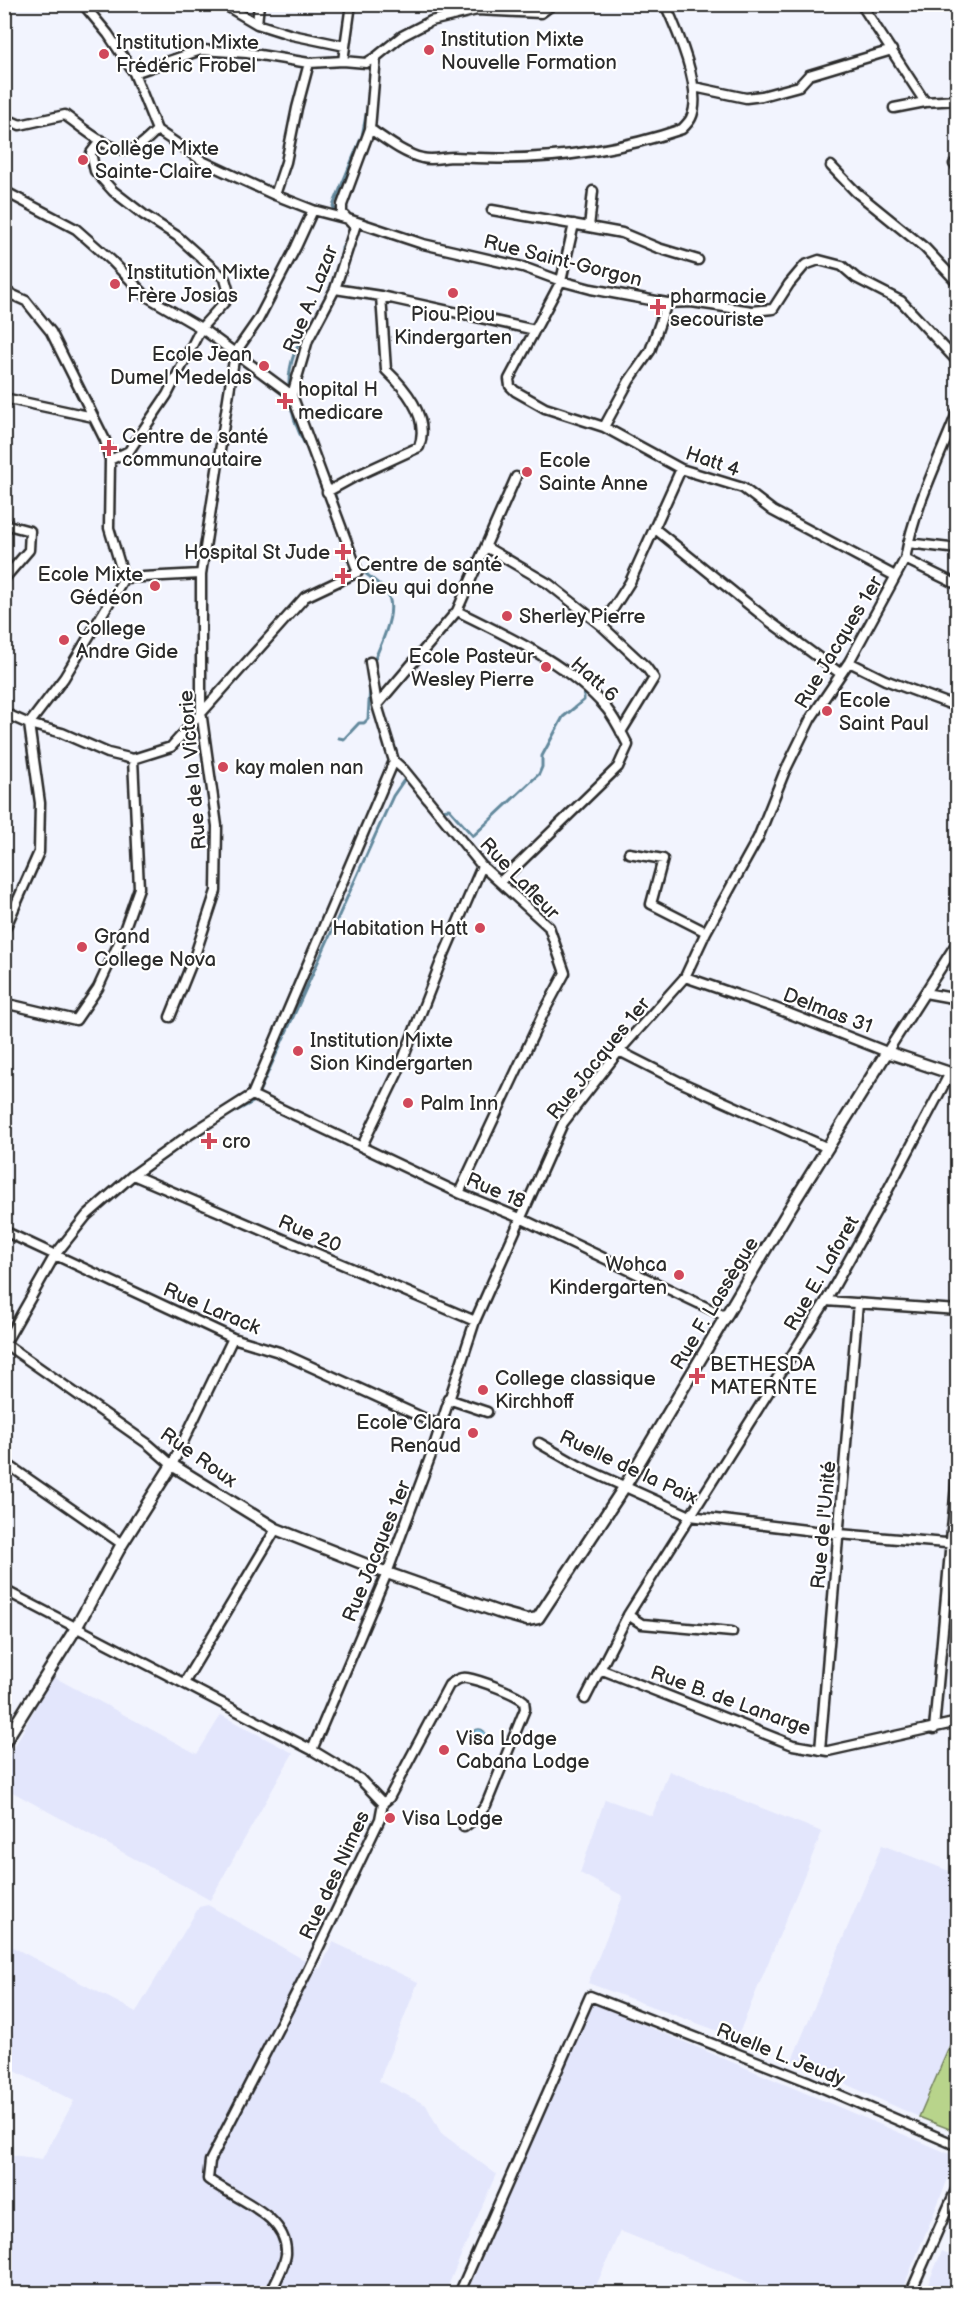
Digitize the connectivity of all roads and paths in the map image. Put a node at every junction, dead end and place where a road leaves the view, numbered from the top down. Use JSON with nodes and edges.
{"nodes":[{"id":1,"x":83,"y":4,"type":"edge"},
{"id":2,"x":223,"y":4,"type":"edge"},
{"id":3,"x":260,"y":4,"type":"edge"},
{"id":4,"x":351,"y":4,"type":"edge"},
{"id":5,"x":554,"y":4,"type":"edge"},
{"id":6,"x":665,"y":4,"type":"edge"},
{"id":7,"x":861,"y":4,"type":"edge"},
{"id":8,"x":476,"y":8,"type":"edge"},
{"id":9,"x":256,"y":24,"type":"junction"},
{"id":10,"x":345,"y":46,"type":"junction"},
{"id":11,"x":892,"y":50,"type":"junction"},
{"id":12,"x":376,"y":57,"type":"junction"},
{"id":13,"x":344,"y":61,"type":"junction"},
{"id":14,"x":309,"y":63,"type":"junction"},
{"id":15,"x":134,"y":73,"type":"junction"},
{"id":16,"x":694,"y":87,"type":"junction"},
{"id":17,"x":957,"y":100,"type":"edge"},
{"id":18,"x":925,"y":102,"type":"junction"},
{"id":19,"x":894,"y":108,"type":"dead end"},
{"id":20,"x":4,"y":118,"type":"edge"},
{"id":21,"x":370,"y":129,"type":"junction"},
{"id":22,"x":157,"y":130,"type":"junction"},
{"id":23,"x":101,"y":140,"type":"junction"},
{"id":24,"x":831,"y":166,"type":"dead end"},
{"id":25,"x":4,"y":191,"type":"edge"},
{"id":26,"x":593,"y":191,"type":"dead end"},
{"id":27,"x":275,"y":195,"type":"junction"},
{"id":28,"x":313,"y":210,"type":"junction"},
{"id":29,"x":492,"y":210,"type":"dead end"},
{"id":30,"x":348,"y":219,"type":"junction"},
{"id":31,"x":574,"y":224,"type":"junction"},
{"id":32,"x":589,"y":227,"type":"junction"},
{"id":33,"x":698,"y":260,"type":"dead end"},
{"id":34,"x":561,"y":281,"type":"junction"},
{"id":35,"x":957,"y":283,"type":"edge"},
{"id":36,"x":335,"y":289,"type":"junction"},
{"id":37,"x":4,"y":291,"type":"edge"},
{"id":38,"x":381,"y":296,"type":"junction"},
{"id":39,"x":667,"y":303,"type":"junction"},
{"id":40,"x":201,"y":328,"type":"junction"},
{"id":41,"x":535,"y":330,"type":"junction"},
{"id":42,"x":236,"y":353,"type":"junction"},
{"id":43,"x":957,"y":362,"type":"edge"},
{"id":44,"x":292,"y":395,"type":"junction"},
{"id":45,"x":4,"y":398,"type":"edge"},
{"id":46,"x":957,"y":411,"type":"edge"},
{"id":47,"x":93,"y":417,"type":"junction"},
{"id":48,"x":604,"y":427,"type":"junction"},
{"id":49,"x":110,"y":460,"type":"junction"},
{"id":50,"x":681,"y":469,"type":"junction"},
{"id":51,"x":516,"y":477,"type":"dead end"},
{"id":52,"x":327,"y":492,"type":"junction"},
{"id":53,"x":4,"y":524,"type":"edge"},
{"id":54,"x":654,"y":528,"type":"junction"},
{"id":55,"x":908,"y":543,"type":"junction"},
{"id":56,"x":486,"y":547,"type":"junction"},
{"id":57,"x":957,"y":549,"type":"edge"},
{"id":58,"x":905,"y":559,"type":"junction"},
{"id":59,"x":201,"y":574,"type":"junction"},
{"id":60,"x":895,"y":576,"type":"junction"},
{"id":61,"x":124,"y":578,"type":"junction"},
{"id":62,"x":4,"y":579,"type":"edge"},
{"id":63,"x":957,"y":585,"type":"edge"},
{"id":64,"x":457,"y":610,"type":"junction"},
{"id":65,"x":602,"y":626,"type":"junction"},
{"id":66,"x":370,"y":662,"type":"dead end"},
{"id":67,"x":849,"y":662,"type":"junction"},
{"id":68,"x":841,"y":674,"type":"junction"},
{"id":69,"x":377,"y":705,"type":"junction"},
{"id":70,"x":957,"y":707,"type":"edge"},
{"id":71,"x":201,"y":711,"type":"junction"},
{"id":72,"x":4,"y":713,"type":"edge"},
{"id":73,"x":29,"y":724,"type":"junction"},
{"id":74,"x":621,"y":732,"type":"junction"},
{"id":75,"x":133,"y":759,"type":"junction"},
{"id":76,"x":394,"y":761,"type":"junction"},
{"id":77,"x":629,"y":853,"type":"dead end"},
{"id":78,"x":482,"y":866,"type":"junction"},
{"id":79,"x":500,"y":882,"type":"junction"},
{"id":80,"x":4,"y":931,"type":"edge"},
{"id":81,"x":706,"y":932,"type":"junction"},
{"id":82,"x":957,"y":941,"type":"edge"},
{"id":83,"x":686,"y":977,"type":"junction"},
{"id":84,"x":925,"y":993,"type":"junction"},
{"id":85,"x":957,"y":999,"type":"edge"},
{"id":86,"x":4,"y":1003,"type":"edge"},
{"id":87,"x":170,"y":1017,"type":"dead end"},
{"id":88,"x":619,"y":1051,"type":"junction"},
{"id":89,"x":887,"y":1052,"type":"junction"},
{"id":90,"x":954,"y":1073,"type":"edge"},
{"id":91,"x":252,"y":1095,"type":"junction"},
{"id":92,"x":362,"y":1146,"type":"junction"},
{"id":93,"x":828,"y":1148,"type":"junction"},
{"id":94,"x":133,"y":1175,"type":"junction"},
{"id":95,"x":459,"y":1193,"type":"junction"},
{"id":96,"x":520,"y":1218,"type":"junction"},
{"id":97,"x":4,"y":1231,"type":"edge"},
{"id":98,"x":55,"y":1255,"type":"junction"},
{"id":99,"x":826,"y":1301,"type":"junction"},
{"id":100,"x":858,"y":1303,"type":"junction"},
{"id":101,"x":957,"y":1310,"type":"edge"},
{"id":102,"x":727,"y":1317,"type":"junction"},
{"id":103,"x":475,"y":1321,"type":"junction"},
{"id":104,"x":233,"y":1338,"type":"junction"},
{"id":105,"x":5,"y":1344,"type":"edge"},
{"id":106,"x":448,"y":1399,"type":"junction"},
{"id":107,"x":487,"y":1412,"type":"dead end"},
{"id":108,"x":441,"y":1426,"type":"junction"},
{"id":109,"x":539,"y":1443,"type":"dead end"},
{"id":110,"x":4,"y":1462,"type":"edge"},
{"id":111,"x":957,"y":1463,"type":"edge"},
{"id":112,"x":172,"y":1465,"type":"junction"},
{"id":113,"x":625,"y":1486,"type":"junction"},
{"id":114,"x":690,"y":1516,"type":"junction"},
{"id":115,"x":276,"y":1529,"type":"junction"},
{"id":116,"x":839,"y":1534,"type":"junction"},
{"id":117,"x":953,"y":1543,"type":"edge"},
{"id":118,"x":122,"y":1544,"type":"junction"},
{"id":119,"x":387,"y":1573,"type":"junction"},
{"id":120,"x":4,"y":1590,"type":"edge"},
{"id":121,"x":628,"y":1615,"type":"junction"},
{"id":122,"x":76,"y":1628,"type":"junction"},
{"id":123,"x":732,"y":1632,"type":"dead end"},
{"id":124,"x":600,"y":1668,"type":"junction"},
{"id":125,"x":184,"y":1683,"type":"junction"},
{"id":126,"x":585,"y":1699,"type":"dead end"},
{"id":127,"x":957,"y":1722,"type":"edge"},
{"id":128,"x":934,"y":1729,"type":"junction"},
{"id":129,"x":4,"y":1743,"type":"edge"},
{"id":130,"x":312,"y":1750,"type":"junction"},
{"id":131,"x":820,"y":1750,"type":"junction"},
{"id":132,"x":383,"y":1803,"type":"junction"},
{"id":133,"x":464,"y":1827,"type":"dead end"},
{"id":134,"x":957,"y":2146,"type":"edge"},
{"id":135,"x":957,"y":2185,"type":"edge"},
{"id":136,"x":270,"y":2294,"type":"edge"},
{"id":137,"x":459,"y":2294,"type":"edge"},
{"id":138,"x":910,"y":2294,"type":"edge"}],
"edges":[{"from":1,"to":15,"type":"street"},
{"from":2,"to":9,"type":"street"},
{"from":3,"to":9,"type":"street"},
{"from":4,"to":10,"type":"street"},
{"from":5,"to":8,"type":"street"},
{"from":6,"to":16,"type":"street"},
{"from":7,"to":11,"type":"street"},
{"from":8,"to":12,"type":"street"},
{"from":9,"to":10,"type":"street"},
{"from":10,"to":13,"type":"street"},
{"from":11,"to":16,"type":"street"},
{"from":11,"to":18,"type":"street"},
{"from":12,"to":13,"type":"street"},
{"from":12,"to":21,"type":"street","name":"Rue A. Lazar"},
{"from":13,"to":14,"type":"street"},
{"from":14,"to":15,"type":"street"},
{"from":14,"to":27,"type":"street"},
{"from":15,"to":22,"type":"street"},
{"from":16,"to":21,"type":"street"},
{"from":17,"to":18,"type":"street"},
{"from":18,"to":19,"type":"street"},
{"from":20,"to":23,"type":"street"},
{"from":21,"to":30,"type":"street","name":"Rue A. Lazar"},
{"from":22,"to":23,"type":"street"},
{"from":22,"to":27,"type":"street","name":"Rue Saint-Gorgon"},
{"from":23,"to":40,"type":"street"},
{"from":24,"to":35,"type":"street"},
{"from":25,"to":40,"type":"street"},
{"from":26,"to":32,"type":"street"},
{"from":27,"to":28,"type":"street","name":"Rue Saint-Gorgon"},
{"from":28,"to":30,"type":"street","name":"Rue Saint-Gorgon"},
{"from":28,"to":42,"type":"street","name":"Rue de la Victorie"},
{"from":29,"to":31,"type":"street"},
{"from":30,"to":34,"type":"street","name":"Rue Saint-Gorgon"},
{"from":30,"to":36,"type":"street","name":"Rue A. Lazar"},
{"from":31,"to":32,"type":"street"},
{"from":31,"to":34,"type":"street"},
{"from":32,"to":33,"type":"street"},
{"from":34,"to":39,"type":"street","name":"Rue Saint-Gorgon"},
{"from":34,"to":41,"type":"street"},
{"from":36,"to":38,"type":"street"},
{"from":36,"to":44,"type":"street","name":"Rue A. Lazar"},
{"from":37,"to":47,"type":"street"},
{"from":38,"to":41,"type":"street"},
{"from":38,"to":52,"type":"street"},
{"from":39,"to":43,"type":"street","name":"Rue Saint-Gorgon"},
{"from":39,"to":48,"type":"street"},
{"from":40,"to":42,"type":"street"},
{"from":40,"to":49,"type":"street"},
{"from":41,"to":48,"type":"street","name":"Hatt 4"},
{"from":42,"to":44,"type":"street"},
{"from":42,"to":59,"type":"street","name":"Rue de la Victorie"},
{"from":44,"to":52,"type":"street"},
{"from":45,"to":47,"type":"street"},
{"from":46,"to":55,"type":"street","name":"Rue Jacques 1er"},
{"from":47,"to":49,"type":"street"},
{"from":48,"to":50,"type":"street","name":"Hatt 4"},
{"from":49,"to":61,"type":"street"},
{"from":50,"to":54,"type":"street"},
{"from":50,"to":60,"type":"street","name":"Hatt 4"},
{"from":51,"to":56,"type":"street"},
{"from":52,"to":71,"type":"street"},
{"from":53,"to":62,"type":"street"},
{"from":54,"to":65,"type":"street"},
{"from":54,"to":68,"type":"street"},
{"from":55,"to":57,"type":"street"},
{"from":55,"to":58,"type":"street","name":"Rue Jacques 1er"},
{"from":56,"to":64,"type":"street"},
{"from":56,"to":65,"type":"street"},
{"from":58,"to":60,"type":"street","name":"Rue Jacques 1er"},
{"from":58,"to":63,"type":"street"},
{"from":59,"to":61,"type":"street"},
{"from":59,"to":71,"type":"street","name":"Rue de la Victorie"},
{"from":60,"to":67,"type":"street","name":"Rue Jacques 1er"},
{"from":61,"to":73,"type":"street"},
{"from":64,"to":69,"type":"street"},
{"from":64,"to":74,"type":"street","name":"Hatt 6"},
{"from":65,"to":74,"type":"street"},
{"from":66,"to":69,"type":"street","name":"Rue Lafleur"},
{"from":67,"to":68,"type":"street","name":"Rue Jacques 1er"},
{"from":67,"to":70,"type":"street"},
{"from":68,"to":81,"type":"street","name":"Rue Jacques 1er"},
{"from":69,"to":76,"type":"street","name":"Rue Lafleur"},
{"from":71,"to":75,"type":"street"},
{"from":71,"to":87,"type":"street","name":"Rue de la Victorie"},
{"from":72,"to":73,"type":"street"},
{"from":73,"to":75,"type":"street"},
{"from":73,"to":80,"type":"street"},
{"from":74,"to":79,"type":"street","name":"Hatt 6"},
{"from":75,"to":86,"type":"street"},
{"from":76,"to":78,"type":"street","name":"Rue Lafleur"},
{"from":76,"to":91,"type":"street"},
{"from":77,"to":81,"type":"street"},
{"from":78,"to":79,"type":"street","name":"Rue Lafleur"},
{"from":78,"to":92,"type":"street"},
{"from":79,"to":95,"type":"street","name":"Rue Lafleur"},
{"from":81,"to":83,"type":"street","name":"Rue Jacques 1er"},
{"from":82,"to":84,"type":"street"},
{"from":83,"to":88,"type":"street","name":"Rue Jacques 1er"},
{"from":83,"to":89,"type":"street","name":"Delmas 31"},
{"from":84,"to":85,"type":"street"},
{"from":84,"to":89,"type":"street"},
{"from":88,"to":93,"type":"street"},
{"from":88,"to":96,"type":"street","name":"Rue Jacques 1er"},
{"from":89,"to":90,"type":"street","name":"Delmas 31"},
{"from":89,"to":93,"type":"street","name":"Rue F. Lassègue"},
{"from":90,"to":99,"type":"street","name":"Rue E. Laforet"},
{"from":91,"to":92,"type":"street","name":"Rue 18"},
{"from":91,"to":94,"type":"street"},
{"from":92,"to":95,"type":"street","name":"Rue 18"},
{"from":93,"to":102,"type":"street","name":"Rue F. Lassègue"},
{"from":94,"to":98,"type":"street"},
{"from":94,"to":103,"type":"street","name":"Rue 20"},
{"from":95,"to":96,"type":"street","name":"Rue 18"},
{"from":96,"to":102,"type":"street","name":"Rue 18"},
{"from":96,"to":103,"type":"street","name":"Rue Jacques 1er"},
{"from":97,"to":98,"type":"street","name":"Rue Larack"},
{"from":98,"to":104,"type":"street","name":"Rue Larack"},
{"from":98,"to":105,"type":"street"},
{"from":99,"to":100,"type":"street"},
{"from":99,"to":114,"type":"street","name":"Rue E. Laforet"},
{"from":100,"to":101,"type":"street"},
{"from":100,"to":116,"type":"street","name":"Rue de l'Unité"},
{"from":102,"to":113,"type":"street","name":"Rue F. Lassègue"},
{"from":103,"to":106,"type":"street","name":"Rue Jacques 1er"},
{"from":104,"to":108,"type":"street","name":"Rue Larack"},
{"from":104,"to":112,"type":"street"},
{"from":105,"to":112,"type":"street","name":"Rue Roux"},
{"from":106,"to":107,"type":"street"},
{"from":106,"to":108,"type":"street","name":"Rue Jacques 1er"},
{"from":108,"to":119,"type":"street","name":"Rue Jacques 1er"},
{"from":109,"to":113,"type":"street","name":"Ruelle de la Paix"},
{"from":110,"to":118,"type":"street"},
{"from":111,"to":117,"type":"street"},
{"from":112,"to":115,"type":"street","name":"Rue Roux"},
{"from":112,"to":118,"type":"street"},
{"from":113,"to":114,"type":"street","name":"Ruelle de la Paix"},
{"from":113,"to":119,"type":"street","name":"Rue F. Lassègue"},
{"from":114,"to":116,"type":"street","name":"Ruelle de la Paix"},
{"from":114,"to":121,"type":"street","name":"Rue E. Laforet"},
{"from":115,"to":119,"type":"street","name":"Rue Roux"},
{"from":115,"to":125,"type":"street"},
{"from":116,"to":117,"type":"street","name":"Ruelle de la Paix"},
{"from":116,"to":131,"type":"street","name":"Rue de l'Unité"},
{"from":117,"to":128,"type":"street"},
{"from":118,"to":122,"type":"street"},
{"from":119,"to":130,"type":"street","name":"Rue Jacques 1er"},
{"from":120,"to":122,"type":"street","name":"Rue des Nimes"},
{"from":121,"to":123,"type":"street"},
{"from":121,"to":124,"type":"street","name":"Rue E. Laforet"},
{"from":122,"to":125,"type":"street","name":"Rue des Nimes"},
{"from":122,"to":129,"type":"street"},
{"from":124,"to":126,"type":"street","name":"Rue E. Laforet"},
{"from":124,"to":131,"type":"street","name":"Rue B. de Lanarge"},
{"from":125,"to":130,"type":"street","name":"Rue des Nimes"},
{"from":127,"to":128,"type":"street","name":"Rue B. de Lanarge"},
{"from":128,"to":131,"type":"street","name":"Rue B. de Lanarge"},
{"from":130,"to":132,"type":"street","name":"Rue des Nimes"},
{"from":132,"to":133,"type":"street"},
{"from":132,"to":136,"type":"street","name":"Rue des Nimes"},
{"from":134,"to":137,"type":"street","name":"Ruelle L. Jeudy"},
{"from":135,"to":138,"type":"street"}]}
